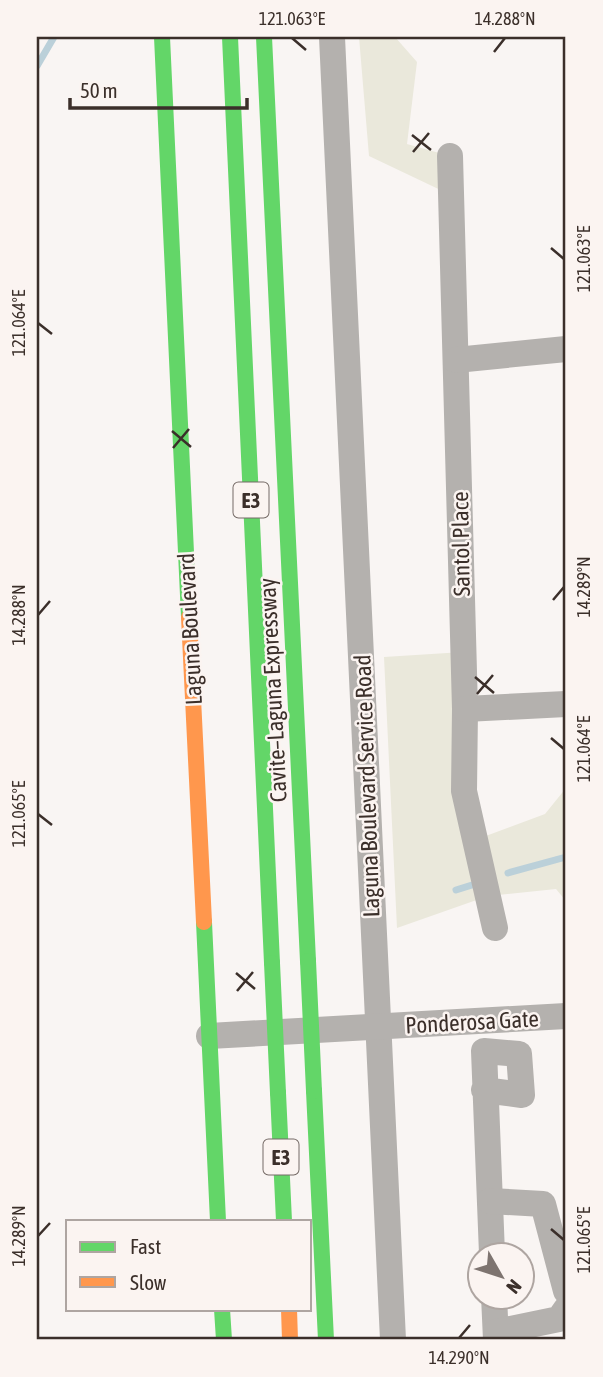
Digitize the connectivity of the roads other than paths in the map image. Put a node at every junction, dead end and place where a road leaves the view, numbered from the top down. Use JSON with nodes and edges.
{"nodes":[{"id":1,"x":162,"y":37,"type":"edge"},
{"id":2,"x":230,"y":37,"type":"edge"},
{"id":3,"x":264,"y":37,"type":"edge"},
{"id":4,"x":332,"y":37,"type":"edge"},
{"id":5,"x":450,"y":156,"type":"dead end"},
{"id":6,"x":566,"y":349,"type":"edge"},
{"id":7,"x":456,"y":360,"type":"junction"},
{"id":8,"x":566,"y":704,"type":"edge"},
{"id":9,"x":465,"y":709,"type":"junction"},
{"id":10,"x":495,"y":928,"type":"dead end"},
{"id":11,"x":566,"y":1016,"type":"edge"},
{"id":12,"x":377,"y":1028,"type":"junction"},
{"id":13,"x":209,"y":1036,"type":"junction"},
{"id":14,"x":484,"y":1090,"type":"dead end"},
{"id":15,"x":490,"y":1201,"type":"junction"},
{"id":16,"x":218,"y":1220,"type":"edge"},
{"id":17,"x":284,"y":1220,"type":"edge"},
{"id":18,"x":491,"y":1240,"type":"edge"},
{"id":19,"x":566,"y":1291,"type":"edge"},
{"id":20,"x":566,"y":1309,"type":"edge"},
{"id":21,"x":222,"y":1310,"type":"edge"},
{"id":22,"x":289,"y":1310,"type":"edge"},
{"id":23,"x":495,"y":1310,"type":"edge"},
{"id":24,"x":496,"y":1336,"type":"edge"},
{"id":25,"x":223,"y":1340,"type":"edge"},
{"id":26,"x":290,"y":1340,"type":"edge"},
{"id":27,"x":326,"y":1340,"type":"edge"},
{"id":28,"x":393,"y":1340,"type":"edge"}],
"edges":[{"from":1,"to":13,"type":"main road","name":"Laguna Boulevard"},
{"from":2,"to":17,"type":"main road","name":"Cavite–Laguna Expressway","number":"E3","bridge":true},
{"from":3,"to":27,"type":"main road","name":"Cavite–Laguna Expressway","number":"E3","bridge":true},
{"from":4,"to":12,"type":"street","name":"Laguna Boulevard Service Road"},
{"from":5,"to":7,"type":"street","name":"Santol Place"},
{"from":6,"to":7,"type":"street"},
{"from":7,"to":9,"type":"street","name":"Santol Place"},
{"from":8,"to":9,"type":"street"},
{"from":9,"to":10,"type":"street","name":"Santol Place"},
{"from":11,"to":12,"type":"street","name":"Ponderosa Gate"},
{"from":12,"to":13,"type":"street","name":"Ponderosa Gate"},
{"from":12,"to":28,"type":"street","name":"Laguna Boulevard Service Road"},
{"from":13,"to":16,"type":"main road","name":"Laguna Boulevard"},
{"from":14,"to":15,"type":"street"},
{"from":15,"to":18,"type":"street"},
{"from":15,"to":19,"type":"street"},
{"from":20,"to":24,"type":"street"},
{"from":21,"to":25,"type":"main road"},
{"from":22,"to":26,"type":"main road"},
{"from":23,"to":24,"type":"street"}]}
